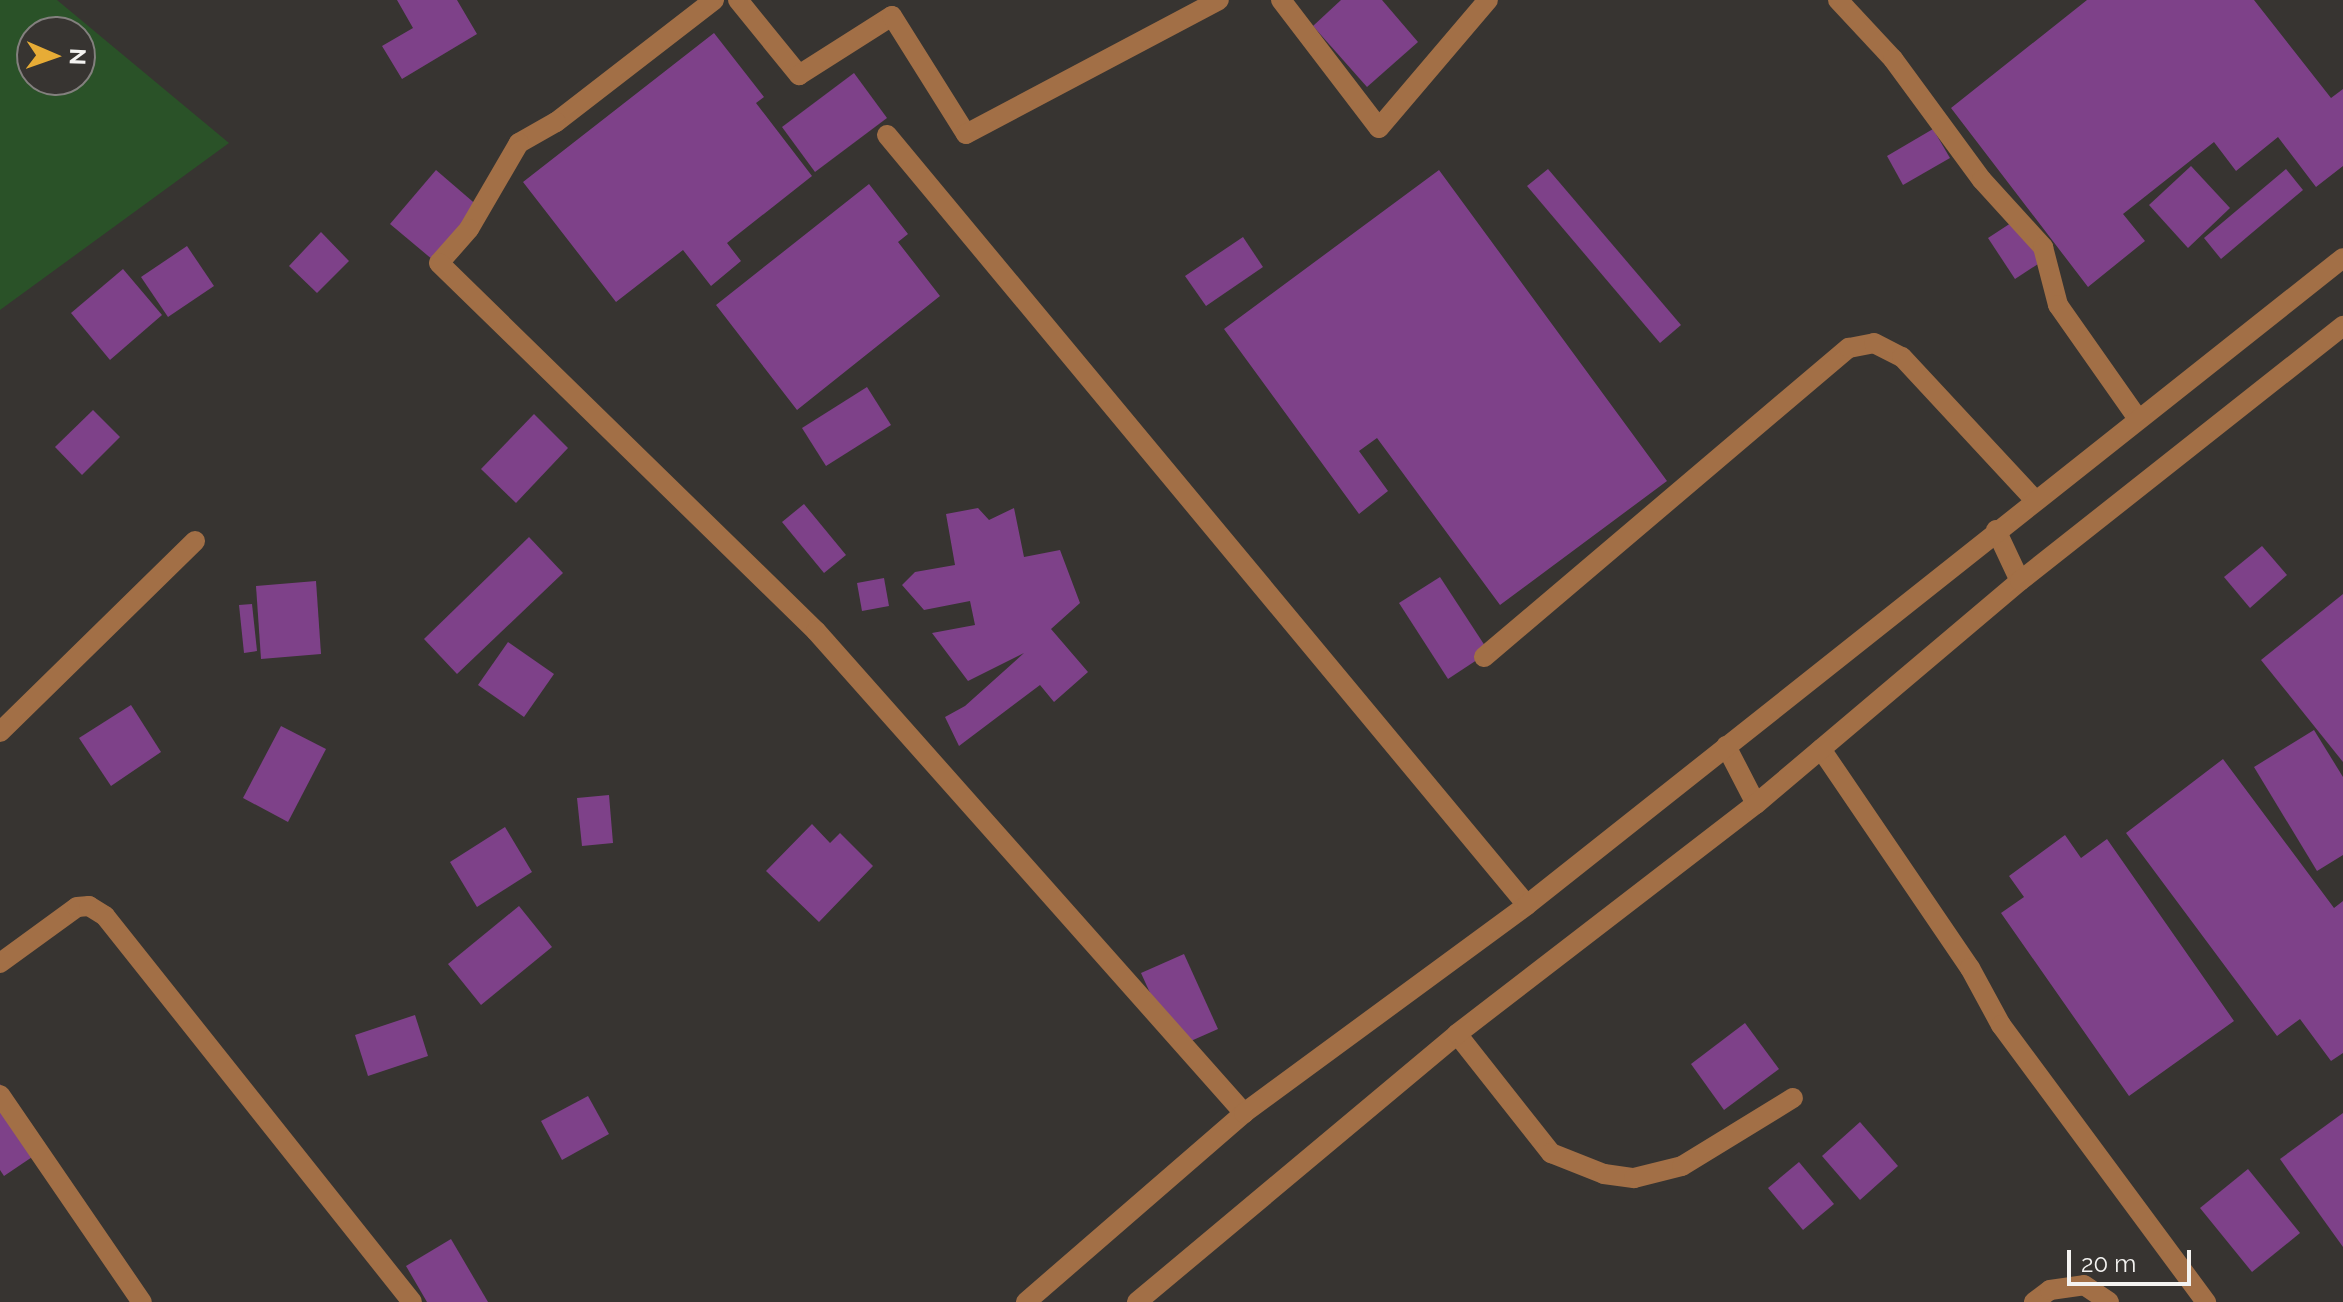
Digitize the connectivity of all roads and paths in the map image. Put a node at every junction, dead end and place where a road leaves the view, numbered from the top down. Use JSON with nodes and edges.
{"nodes":[{"id":1,"x":714,"y":0,"type":"edge"},
{"id":2,"x":738,"y":0,"type":"edge"},
{"id":3,"x":1219,"y":0,"type":"edge"},
{"id":4,"x":1281,"y":0,"type":"edge"},
{"id":5,"x":1488,"y":0,"type":"edge"},
{"id":6,"x":1838,"y":0,"type":"edge"},
{"id":7,"x":887,"y":135,"type":"dead end"},
{"id":8,"x":2343,"y":258,"type":"edge"},
{"id":9,"x":2343,"y":326,"type":"edge"},
{"id":10,"x":2138,"y":419,"type":"junction"},
{"id":11,"x":2035,"y":500,"type":"junction"},
{"id":12,"x":1996,"y":530,"type":"junction"},
{"id":13,"x":195,"y":541,"type":"dead end"},
{"id":14,"x":2020,"y":581,"type":"junction"},
{"id":15,"x":1484,"y":657,"type":"dead end"},
{"id":16,"x":0,"y":732,"type":"edge"},
{"id":17,"x":1726,"y":746,"type":"junction"},
{"id":18,"x":1821,"y":749,"type":"junction"},
{"id":19,"x":1756,"y":804,"type":"junction"},
{"id":20,"x":1527,"y":905,"type":"junction"},
{"id":21,"x":0,"y":963,"type":"edge"},
{"id":22,"x":1457,"y":1034,"type":"junction"},
{"id":23,"x":0,"y":1095,"type":"edge"},
{"id":24,"x":1793,"y":1098,"type":"dead end"},
{"id":25,"x":1244,"y":1113,"type":"junction"},
{"id":26,"x":142,"y":1302,"type":"edge"},
{"id":27,"x":412,"y":1302,"type":"edge"},
{"id":28,"x":1026,"y":1302,"type":"edge"},
{"id":29,"x":1137,"y":1302,"type":"edge"},
{"id":30,"x":2034,"y":1302,"type":"edge"},
{"id":31,"x":2109,"y":1302,"type":"edge"},
{"id":32,"x":2206,"y":1302,"type":"edge"}],
"edges":[{"from":1,"to":25,"type":"street"},
{"from":2,"to":3,"type":"street"},
{"from":4,"to":5,"type":"street"},
{"from":6,"to":10,"type":"street"},
{"from":7,"to":20,"type":"street"},
{"from":8,"to":10,"type":"street"},
{"from":9,"to":14,"type":"street"},
{"from":10,"to":11,"type":"street"},
{"from":11,"to":12,"type":"street"},
{"from":11,"to":15,"type":"street"},
{"from":12,"to":14,"type":"street"},
{"from":12,"to":17,"type":"street"},
{"from":13,"to":16,"type":"street"},
{"from":14,"to":18,"type":"street"},
{"from":17,"to":19,"type":"street"},
{"from":17,"to":20,"type":"street"},
{"from":18,"to":19,"type":"street"},
{"from":18,"to":32,"type":"street"},
{"from":19,"to":22,"type":"street"},
{"from":20,"to":25,"type":"street"},
{"from":21,"to":27,"type":"street"},
{"from":22,"to":24,"type":"street"},
{"from":22,"to":29,"type":"street"},
{"from":23,"to":26,"type":"street"},
{"from":25,"to":28,"type":"street"},
{"from":30,"to":31,"type":"street"}]}
